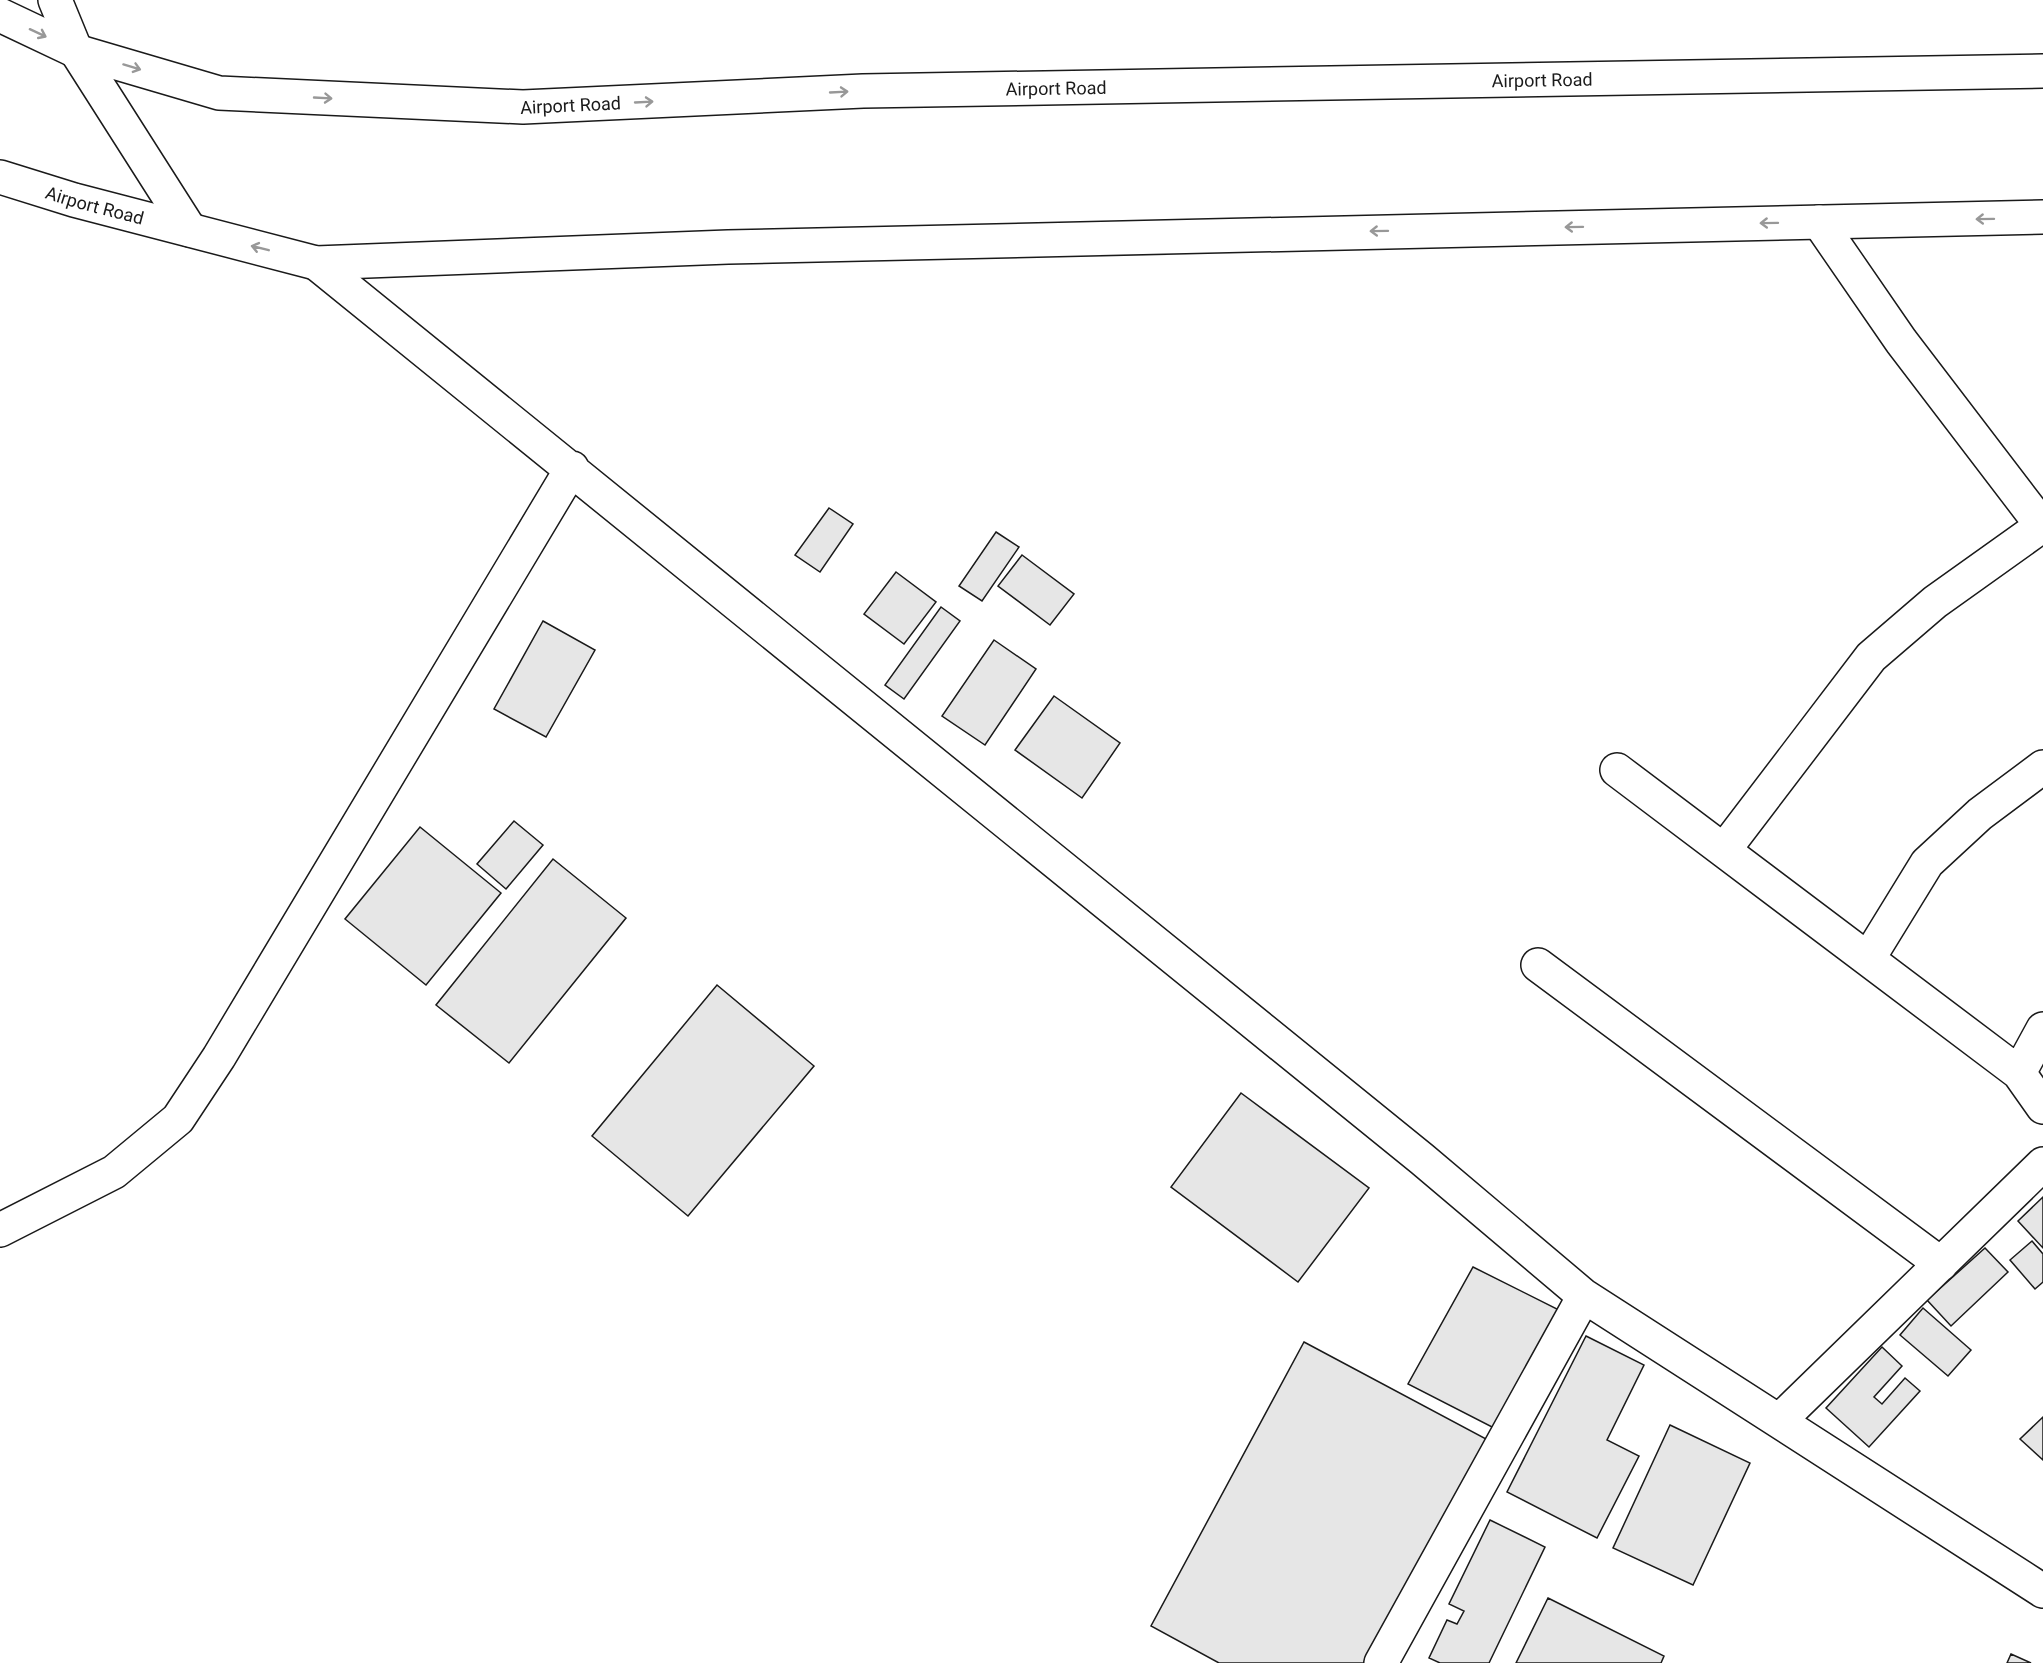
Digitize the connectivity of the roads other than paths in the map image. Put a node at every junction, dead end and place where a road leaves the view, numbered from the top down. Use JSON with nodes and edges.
{"nodes":[{"id":1,"x":55,"y":0,"type":"edge"},
{"id":2,"x":0,"y":15,"type":"edge"},
{"id":3,"x":76,"y":51,"type":"junction"},
{"id":4,"x":2043,"y":71,"type":"edge"},
{"id":5,"x":0,"y":177,"type":"edge"},
{"id":6,"x":2043,"y":217,"type":"edge"},
{"id":7,"x":1819,"y":222,"type":"junction"},
{"id":8,"x":190,"y":230,"type":"junction"},
{"id":9,"x":316,"y":263,"type":"junction"},
{"id":10,"x":572,"y":468,"type":"junction"},
{"id":11,"x":2043,"y":526,"type":"edge"},
{"id":12,"x":2043,"y":767,"type":"edge"},
{"id":13,"x":1617,"y":770,"type":"dead end"},
{"id":14,"x":1724,"y":850,"type":"junction"},
{"id":15,"x":1868,"y":959,"type":"junction"},
{"id":16,"x":1538,"y":964,"type":"dead end"},
{"id":17,"x":2043,"y":1029,"type":"edge"},
{"id":18,"x":2019,"y":1073,"type":"junction"},
{"id":19,"x":2043,"y":1107,"type":"edge"},
{"id":20,"x":2043,"y":1164,"type":"edge"},
{"id":21,"x":0,"y":1230,"type":"edge"},
{"id":22,"x":1941,"y":1264,"type":"junction"},
{"id":23,"x":1584,"y":1296,"type":"junction"},
{"id":24,"x":1779,"y":1421,"type":"junction"},
{"id":25,"x":2043,"y":1591,"type":"edge"},
{"id":26,"x":1381,"y":1663,"type":"edge"}],
"edges":[{"from":1,"to":3,"type":"street","name":"Airport Road"},
{"from":2,"to":3,"type":"street","name":"Airport Road","one_way":true},
{"from":3,"to":4,"type":"street","name":"Airport Road","one_way":true},
{"from":3,"to":8,"type":"street","name":"Airport Road"},
{"from":5,"to":8,"type":"street","name":"Airport Road"},
{"from":6,"to":7,"type":"street","name":"Airport Road","one_way":true},
{"from":7,"to":9,"type":"street","name":"Airport Road","one_way":true},
{"from":7,"to":11,"type":"street"},
{"from":9,"to":8,"type":"street","name":"Airport Road","one_way":true},
{"from":9,"to":10,"type":"street"},
{"from":10,"to":21,"type":"street"},
{"from":10,"to":23,"type":"street"},
{"from":11,"to":14,"type":"street"},
{"from":12,"to":15,"type":"street"},
{"from":13,"to":14,"type":"street"},
{"from":14,"to":15,"type":"street"},
{"from":15,"to":18,"type":"street"},
{"from":16,"to":22,"type":"street"},
{"from":17,"to":18,"type":"street"},
{"from":18,"to":19,"type":"street"},
{"from":20,"to":22,"type":"street"},
{"from":22,"to":24,"type":"street"},
{"from":23,"to":24,"type":"street"},
{"from":23,"to":26,"type":"street"},
{"from":24,"to":25,"type":"street"}]}
